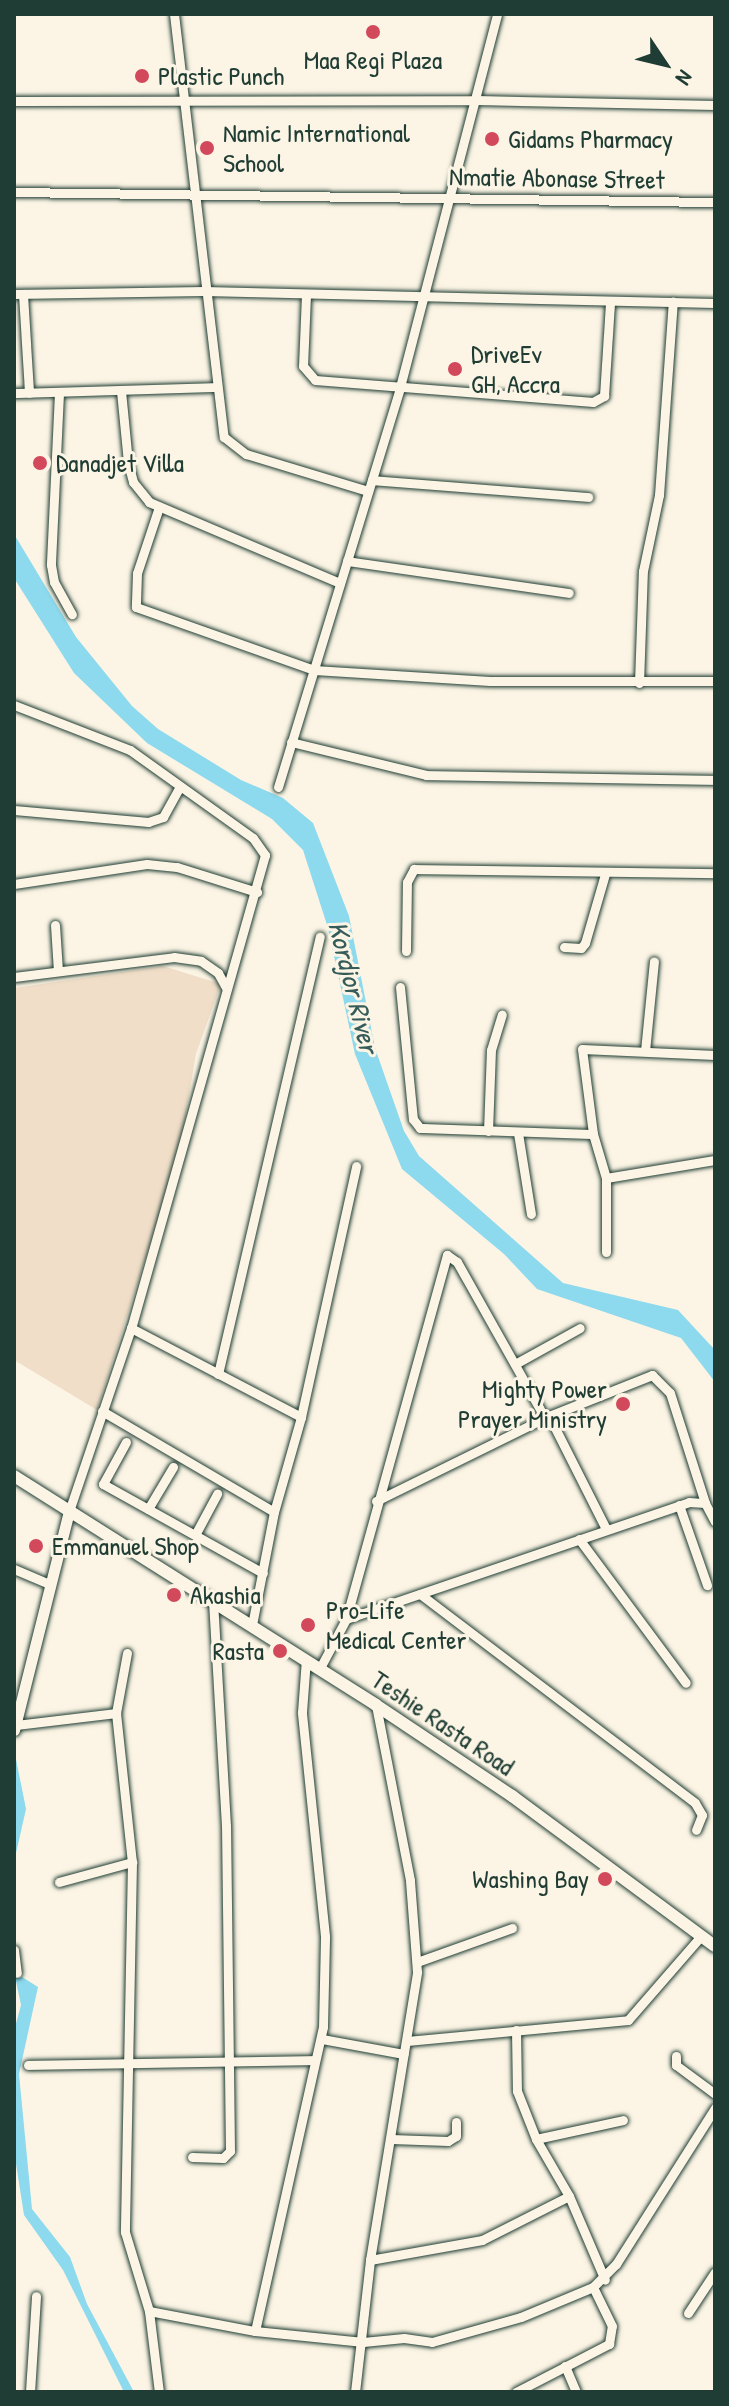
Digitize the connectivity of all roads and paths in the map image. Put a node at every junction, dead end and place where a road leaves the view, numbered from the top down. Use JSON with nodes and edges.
{"nodes":[{"id":1,"x":174,"y":14,"type":"edge"},
{"id":2,"x":497,"y":14,"type":"edge"},
{"id":3,"x":181,"y":100,"type":"junction"},
{"id":4,"x":476,"y":100,"type":"junction"},
{"id":5,"x":14,"y":101,"type":"edge"},
{"id":6,"x":715,"y":105,"type":"edge"},
{"id":7,"x":14,"y":192,"type":"edge"},
{"id":8,"x":192,"y":196,"type":"junction"},
{"id":9,"x":452,"y":198,"type":"junction"},
{"id":10,"x":715,"y":202,"type":"edge"},
{"id":11,"x":204,"y":291,"type":"junction"},
{"id":12,"x":18,"y":294,"type":"edge"},
{"id":13,"x":306,"y":295,"type":"junction"},
{"id":14,"x":425,"y":296,"type":"junction"},
{"id":15,"x":610,"y":302,"type":"junction"},
{"id":16,"x":673,"y":302,"type":"junction"},
{"id":17,"x":715,"y":303,"type":"edge"},
{"id":18,"x":216,"y":387,"type":"junction"},
{"id":19,"x":400,"y":387,"type":"junction"},
{"id":20,"x":121,"y":391,"type":"junction"},
{"id":21,"x":14,"y":393,"type":"edge"},
{"id":22,"x":29,"y":393,"type":"junction"},
{"id":23,"x":59,"y":393,"type":"junction"},
{"id":24,"x":372,"y":480,"type":"junction"},
{"id":25,"x":368,"y":491,"type":"junction"},
{"id":26,"x":588,"y":497,"type":"dead end"},
{"id":27,"x":158,"y":510,"type":"junction"},
{"id":28,"x":347,"y":561,"type":"junction"},
{"id":29,"x":340,"y":583,"type":"junction"},
{"id":30,"x":569,"y":593,"type":"dead end"},
{"id":31,"x":72,"y":614,"type":"dead end"},
{"id":32,"x":314,"y":670,"type":"junction"},
{"id":33,"x":715,"y":681,"type":"edge"},
{"id":34,"x":639,"y":683,"type":"junction"},
{"id":35,"x":14,"y":705,"type":"edge"},
{"id":36,"x":291,"y":742,"type":"junction"},
{"id":37,"x":715,"y":780,"type":"edge"},
{"id":38,"x":278,"y":787,"type":"dead end"},
{"id":39,"x":179,"y":788,"type":"junction"},
{"id":40,"x":14,"y":810,"type":"edge"},
{"id":41,"x":715,"y":873,"type":"edge"},
{"id":42,"x":605,"y":874,"type":"junction"},
{"id":43,"x":14,"y":884,"type":"edge"},
{"id":44,"x":257,"y":892,"type":"junction"},
{"id":45,"x":55,"y":925,"type":"dead end"},
{"id":46,"x":320,"y":937,"type":"dead end"},
{"id":47,"x":564,"y":947,"type":"dead end"},
{"id":48,"x":406,"y":951,"type":"dead end"},
{"id":49,"x":654,"y":961,"type":"dead end"},
{"id":50,"x":58,"y":971,"type":"junction"},
{"id":51,"x":14,"y":977,"type":"edge"},
{"id":52,"x":400,"y":987,"type":"dead end"},
{"id":53,"x":227,"y":989,"type":"junction"},
{"id":54,"x":502,"y":1015,"type":"dead end"},
{"id":55,"x":645,"y":1051,"type":"junction"},
{"id":56,"x":715,"y":1055,"type":"edge"},
{"id":57,"x":488,"y":1131,"type":"junction"},
{"id":58,"x":518,"y":1133,"type":"junction"},
{"id":59,"x":593,"y":1134,"type":"junction"},
{"id":60,"x":715,"y":1160,"type":"edge"},
{"id":61,"x":356,"y":1166,"type":"dead end"},
{"id":62,"x":606,"y":1178,"type":"junction"},
{"id":63,"x":531,"y":1214,"type":"dead end"},
{"id":64,"x":606,"y":1252,"type":"dead end"},
{"id":65,"x":131,"y":1328,"type":"junction"},
{"id":66,"x":580,"y":1328,"type":"dead end"},
{"id":67,"x":515,"y":1364,"type":"junction"},
{"id":68,"x":218,"y":1374,"type":"junction"},
{"id":69,"x":102,"y":1411,"type":"junction"},
{"id":70,"x":301,"y":1417,"type":"junction"},
{"id":71,"x":547,"y":1417,"type":"junction"},
{"id":72,"x":126,"y":1442,"type":"dead end"},
{"id":73,"x":173,"y":1467,"type":"dead end"},
{"id":74,"x":14,"y":1476,"type":"edge"},
{"id":75,"x":217,"y":1494,"type":"dead end"},
{"id":76,"x":376,"y":1501,"type":"junction"},
{"id":77,"x":705,"y":1503,"type":"junction"},
{"id":78,"x":679,"y":1505,"type":"junction"},
{"id":79,"x":148,"y":1509,"type":"junction"},
{"id":80,"x":69,"y":1511,"type":"junction"},
{"id":81,"x":274,"y":1512,"type":"junction"},
{"id":82,"x":715,"y":1522,"type":"edge"},
{"id":83,"x":606,"y":1529,"type":"junction"},
{"id":84,"x":195,"y":1535,"type":"junction"},
{"id":85,"x":579,"y":1539,"type":"junction"},
{"id":86,"x":14,"y":1569,"type":"edge"},
{"id":87,"x":263,"y":1573,"type":"junction"},
{"id":88,"x":47,"y":1583,"type":"junction"},
{"id":89,"x":707,"y":1585,"type":"dead end"},
{"id":90,"x":420,"y":1594,"type":"junction"},
{"id":91,"x":213,"y":1600,"type":"junction"},
{"id":92,"x":346,"y":1619,"type":"junction"},
{"id":93,"x":252,"y":1625,"type":"junction"},
{"id":94,"x":127,"y":1653,"type":"dead end"},
{"id":95,"x":306,"y":1659,"type":"junction"},
{"id":96,"x":320,"y":1668,"type":"junction"},
{"id":97,"x":686,"y":1683,"type":"dead end"},
{"id":98,"x":376,"y":1705,"type":"junction"},
{"id":99,"x":116,"y":1713,"type":"junction"},
{"id":100,"x":15,"y":1727,"type":"edge"},
{"id":101,"x":696,"y":1830,"type":"dead end"},
{"id":102,"x":132,"y":1862,"type":"junction"},
{"id":103,"x":59,"y":1882,"type":"dead end"},
{"id":104,"x":512,"y":1928,"type":"dead end"},
{"id":105,"x":701,"y":1936,"type":"junction"},
{"id":106,"x":715,"y":1946,"type":"edge"},
{"id":107,"x":14,"y":1950,"type":"edge"},
{"id":108,"x":417,"y":1962,"type":"junction"},
{"id":109,"x":17,"y":1973,"type":"dead end"},
{"id":110,"x":516,"y":2030,"type":"junction"},
{"id":111,"x":322,"y":2039,"type":"junction"},
{"id":112,"x":407,"y":2041,"type":"junction"},
{"id":113,"x":404,"y":2054,"type":"junction"},
{"id":114,"x":676,"y":2056,"type":"dead end"},
{"id":115,"x":315,"y":2060,"type":"junction"},
{"id":116,"x":231,"y":2061,"type":"junction"},
{"id":117,"x":126,"y":2064,"type":"junction"},
{"id":118,"x":28,"y":2065,"type":"dead end"},
{"id":119,"x":715,"y":2094,"type":"edge"},
{"id":120,"x":715,"y":2108,"type":"edge"},
{"id":121,"x":623,"y":2120,"type":"dead end"},
{"id":122,"x":456,"y":2122,"type":"dead end"},
{"id":123,"x":391,"y":2139,"type":"junction"},
{"id":124,"x":536,"y":2139,"type":"junction"},
{"id":125,"x":192,"y":2157,"type":"dead end"},
{"id":126,"x":569,"y":2196,"type":"junction"},
{"id":127,"x":370,"y":2260,"type":"junction"},
{"id":128,"x":715,"y":2272,"type":"edge"},
{"id":129,"x":605,"y":2280,"type":"junction"},
{"id":130,"x":593,"y":2287,"type":"junction"},
{"id":131,"x":36,"y":2296,"type":"dead end"},
{"id":132,"x":149,"y":2311,"type":"junction"},
{"id":133,"x":688,"y":2313,"type":"dead end"},
{"id":134,"x":255,"y":2331,"type":"junction"},
{"id":135,"x":363,"y":2342,"type":"junction"},
{"id":136,"x":565,"y":2366,"type":"junction"},
{"id":137,"x":30,"y":2392,"type":"edge"},
{"id":138,"x":159,"y":2392,"type":"edge"},
{"id":139,"x":355,"y":2392,"type":"edge"},
{"id":140,"x":516,"y":2392,"type":"edge"},
{"id":141,"x":576,"y":2392,"type":"edge"}],
"edges":[{"from":1,"to":3,"type":"street"},
{"from":2,"to":4,"type":"street"},
{"from":3,"to":4,"type":"street"},
{"from":3,"to":5,"type":"street"},
{"from":3,"to":8,"type":"street"},
{"from":4,"to":6,"type":"street"},
{"from":4,"to":9,"type":"street"},
{"from":7,"to":8,"type":"street","name":"Nmatie Abonase Street"},
{"from":8,"to":9,"type":"street","name":"Nmatie Abonase Street"},
{"from":8,"to":11,"type":"street"},
{"from":9,"to":10,"type":"street","name":"Nmatie Abonase Street"},
{"from":9,"to":14,"type":"street"},
{"from":11,"to":12,"type":"street"},
{"from":11,"to":13,"type":"street"},
{"from":11,"to":18,"type":"street"},
{"from":12,"to":22,"type":"street"},
{"from":13,"to":14,"type":"street"},
{"from":13,"to":19,"type":"street"},
{"from":14,"to":15,"type":"street"},
{"from":14,"to":19,"type":"street"},
{"from":15,"to":16,"type":"street"},
{"from":15,"to":19,"type":"street"},
{"from":16,"to":17,"type":"street"},
{"from":16,"to":34,"type":"street"},
{"from":18,"to":20,"type":"street"},
{"from":18,"to":25,"type":"street"},
{"from":19,"to":24,"type":"street"},
{"from":20,"to":23,"type":"street"},
{"from":20,"to":27,"type":"street"},
{"from":21,"to":22,"type":"street"},
{"from":22,"to":23,"type":"street"},
{"from":23,"to":31,"type":"street"},
{"from":24,"to":25,"type":"street"},
{"from":24,"to":26,"type":"street"},
{"from":25,"to":28,"type":"street"},
{"from":27,"to":29,"type":"street"},
{"from":27,"to":32,"type":"street"},
{"from":28,"to":29,"type":"street"},
{"from":28,"to":30,"type":"street"},
{"from":29,"to":32,"type":"street"},
{"from":32,"to":34,"type":"street"},
{"from":32,"to":36,"type":"street"},
{"from":33,"to":34,"type":"street"},
{"from":35,"to":39,"type":"street"},
{"from":36,"to":37,"type":"street"},
{"from":36,"to":38,"type":"street"},
{"from":39,"to":40,"type":"street"},
{"from":39,"to":44,"type":"street"},
{"from":41,"to":42,"type":"street"},
{"from":42,"to":47,"type":"street"},
{"from":42,"to":48,"type":"street"},
{"from":43,"to":44,"type":"street"},
{"from":44,"to":53,"type":"street"},
{"from":45,"to":50,"type":"street"},
{"from":46,"to":68,"type":"street"},
{"from":49,"to":55,"type":"street"},
{"from":50,"to":51,"type":"street"},
{"from":50,"to":53,"type":"street"},
{"from":52,"to":57,"type":"street"},
{"from":53,"to":65,"type":"street"},
{"from":54,"to":57,"type":"street"},
{"from":55,"to":56,"type":"street"},
{"from":55,"to":59,"type":"street"},
{"from":57,"to":58,"type":"street"},
{"from":58,"to":59,"type":"street"},
{"from":58,"to":63,"type":"street"},
{"from":59,"to":62,"type":"street"},
{"from":60,"to":62,"type":"street"},
{"from":61,"to":70,"type":"street"},
{"from":62,"to":64,"type":"street"},
{"from":65,"to":68,"type":"street"},
{"from":65,"to":69,"type":"street"},
{"from":66,"to":67,"type":"street"},
{"from":67,"to":71,"type":"street"},
{"from":67,"to":76,"type":"street"},
{"from":68,"to":70,"type":"street"},
{"from":69,"to":80,"type":"street"},
{"from":69,"to":81,"type":"street"},
{"from":70,"to":81,"type":"street"},
{"from":71,"to":76,"type":"street"},
{"from":71,"to":77,"type":"street"},
{"from":71,"to":83,"type":"street"},
{"from":72,"to":79,"type":"street"},
{"from":73,"to":79,"type":"street"},
{"from":74,"to":80,"type":"main road","name":"Teshie Rasta Road"},
{"from":75,"to":84,"type":"street"},
{"from":76,"to":92,"type":"street"},
{"from":77,"to":78,"type":"street"},
{"from":77,"to":82,"type":"street"},
{"from":78,"to":83,"type":"street"},
{"from":78,"to":89,"type":"street"},
{"from":79,"to":84,"type":"street"},
{"from":80,"to":88,"type":"street"},
{"from":80,"to":91,"type":"main road","name":"Teshie Rasta Road"},
{"from":81,"to":87,"type":"street"},
{"from":83,"to":85,"type":"street"},
{"from":84,"to":87,"type":"street"},
{"from":85,"to":90,"type":"street"},
{"from":85,"to":97,"type":"street"},
{"from":86,"to":88,"type":"street"},
{"from":87,"to":93,"type":"street"},
{"from":88,"to":100,"type":"street"},
{"from":90,"to":92,"type":"street"},
{"from":90,"to":101,"type":"street"},
{"from":91,"to":93,"type":"main road","name":"Teshie Rasta Road"},
{"from":91,"to":116,"type":"street"},
{"from":92,"to":96,"type":"street"},
{"from":93,"to":95,"type":"main road","name":"Teshie Rasta Road"},
{"from":94,"to":99,"type":"street"},
{"from":95,"to":96,"type":"main road","name":"Teshie Rasta Road"},
{"from":95,"to":111,"type":"street"},
{"from":96,"to":98,"type":"main road","name":"Teshie Rasta Road"},
{"from":98,"to":105,"type":"main road","name":"Teshie Rasta Road"},
{"from":98,"to":108,"type":"street"},
{"from":99,"to":100,"type":"street"},
{"from":99,"to":102,"type":"street"},
{"from":102,"to":103,"type":"street"},
{"from":102,"to":117,"type":"street"},
{"from":104,"to":108,"type":"street"},
{"from":105,"to":106,"type":"main road","name":"Teshie Rasta Road"},
{"from":105,"to":110,"type":"street"},
{"from":107,"to":109,"type":"street"},
{"from":108,"to":112,"type":"street"},
{"from":110,"to":112,"type":"street"},
{"from":110,"to":124,"type":"street"},
{"from":111,"to":113,"type":"street"},
{"from":111,"to":115,"type":"street"},
{"from":112,"to":113,"type":"street"},
{"from":113,"to":123,"type":"street"},
{"from":114,"to":119,"type":"street"},
{"from":115,"to":116,"type":"street"},
{"from":115,"to":134,"type":"street"},
{"from":116,"to":117,"type":"street"},
{"from":116,"to":125,"type":"street"},
{"from":117,"to":118,"type":"street"},
{"from":117,"to":132,"type":"street"},
{"from":120,"to":129,"type":"street"},
{"from":121,"to":124,"type":"street"},
{"from":122,"to":123,"type":"street"},
{"from":123,"to":127,"type":"street"},
{"from":124,"to":126,"type":"street"},
{"from":126,"to":127,"type":"street"},
{"from":126,"to":129,"type":"street"},
{"from":127,"to":135,"type":"street"},
{"from":128,"to":133,"type":"street"},
{"from":129,"to":130,"type":"street"},
{"from":130,"to":135,"type":"street"},
{"from":130,"to":136,"type":"street"},
{"from":131,"to":137,"type":"street"},
{"from":132,"to":134,"type":"street"},
{"from":132,"to":138,"type":"street"},
{"from":134,"to":135,"type":"street"},
{"from":135,"to":139,"type":"street"},
{"from":136,"to":140,"type":"street"},
{"from":136,"to":141,"type":"street"}]}
